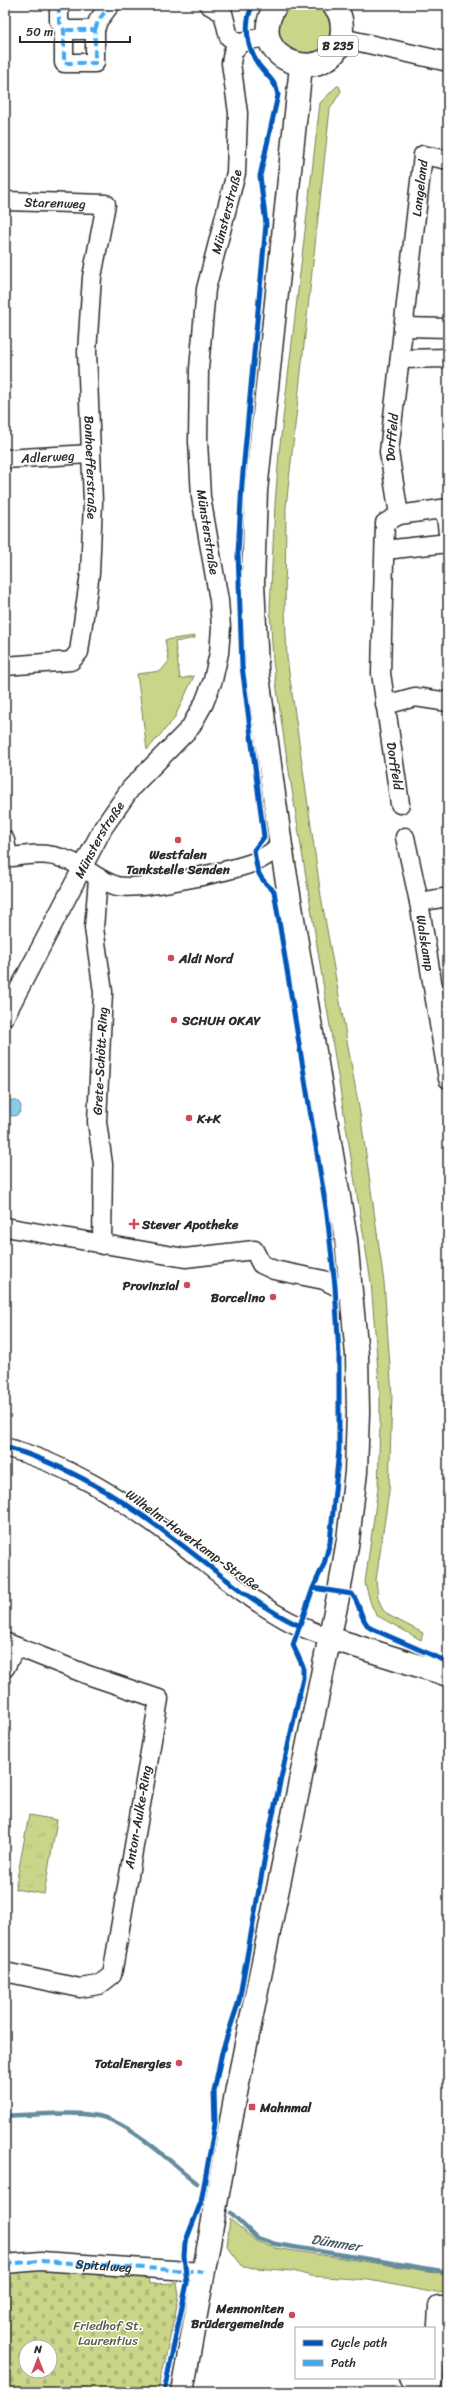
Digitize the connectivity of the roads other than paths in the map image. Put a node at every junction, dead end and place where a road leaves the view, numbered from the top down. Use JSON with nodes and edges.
{"nodes":[{"id":1,"x":59,"y":5,"type":"edge"},
{"id":2,"x":110,"y":5,"type":"edge"},
{"id":3,"x":209,"y":5,"type":"edge"},
{"id":4,"x":276,"y":5,"type":"edge"},
{"id":5,"x":333,"y":5,"type":"edge"},
{"id":6,"x":64,"y":30,"type":"junction"},
{"id":7,"x":95,"y":30,"type":"junction"},
{"id":8,"x":268,"y":37,"type":"junction"},
{"id":9,"x":342,"y":38,"type":"junction"},
{"id":10,"x":239,"y":44,"type":"junction"},
{"id":11,"x":448,"y":62,"type":"edge"},
{"id":12,"x":301,"y":66,"type":"junction"},
{"id":13,"x":448,"y":160,"type":"edge"},
{"id":14,"x":5,"y":201,"type":"edge"},
{"id":15,"x":106,"y":204,"type":"joint"},
{"id":16,"x":412,"y":248,"type":"joint"},
{"id":17,"x":403,"y":327,"type":"junction"},
{"id":18,"x":448,"y":328,"type":"edge"},
{"id":19,"x":448,"y":358,"type":"edge"},
{"id":20,"x":400,"y":359,"type":"junction"},
{"id":21,"x":90,"y":454,"type":"junction"},
{"id":22,"x":5,"y":459,"type":"edge"},
{"id":23,"x":446,"y":508,"type":"edge"},
{"id":24,"x":399,"y":515,"type":"junction"},
{"id":25,"x":448,"y":533,"type":"edge"},
{"id":26,"x":448,"y":543,"type":"edge"},
{"id":27,"x":385,"y":550,"type":"junction"},
{"id":28,"x":5,"y":666,"type":"edge"},
{"id":29,"x":448,"y":702,"type":"edge"},
{"id":30,"x":385,"y":705,"type":"junction"},
{"id":31,"x":400,"y":804,"type":"dead end"},
{"id":32,"x":404,"y":837,"type":"dead end"},
{"id":33,"x":281,"y":846,"type":"junction"},
{"id":34,"x":6,"y":852,"type":"edge"},
{"id":35,"x":82,"y":868,"type":"junction"},
{"id":36,"x":98,"y":879,"type":"junction"},
{"id":37,"x":448,"y":897,"type":"edge"},
{"id":38,"x":419,"y":902,"type":"junction"},
{"id":39,"x":5,"y":1016,"type":"edge"},
{"id":40,"x":448,"y":1079,"type":"edge"},
{"id":41,"x":5,"y":1228,"type":"edge"},
{"id":42,"x":102,"y":1245,"type":"junction"},
{"id":43,"x":351,"y":1294,"type":"junction"},
{"id":44,"x":5,"y":1447,"type":"edge"},
{"id":45,"x":330,"y":1638,"type":"junction"},
{"id":46,"x":10,"y":1645,"type":"edge"},
{"id":47,"x":5,"y":1668,"type":"edge"},
{"id":48,"x":448,"y":1675,"type":"edge"},
{"id":49,"x":5,"y":1972,"type":"edge"},
{"id":50,"x":5,"y":2264,"type":"edge"},
{"id":51,"x":204,"y":2272,"type":"junction"},
{"id":52,"x":448,"y":2306,"type":"edge"},
{"id":53,"x":438,"y":2378,"type":"edge"},
{"id":54,"x":409,"y":2379,"type":"edge"},
{"id":55,"x":182,"y":2392,"type":"edge"}],
"edges":[{"from":1,"to":6,"type":"street"},
{"from":2,"to":7,"type":"street"},
{"from":3,"to":10,"type":"street"},
{"from":4,"to":8,"type":"main road"},
{"from":5,"to":9,"type":"main road","number":"B 235"},
{"from":6,"to":7,"type":"street"},
{"from":6,"to":7,"type":"street"},
{"from":8,"to":10,"type":"street"},
{"from":8,"to":12,"type":"main road","number":"B 235"},
{"from":9,"to":11,"type":"street"},
{"from":9,"to":12,"type":"main road","number":"B 235"},
{"from":10,"to":35,"type":"street","name":"Münsterstraße"},
{"from":12,"to":33,"type":"main road","number":"B 235"},
{"from":13,"to":16,"type":"street","name":"Langeland"},
{"from":14,"to":15,"type":"street","name":"Starenweg"},
{"from":15,"to":21,"type":"street","name":"Bonhoefferstraße"},
{"from":16,"to":17,"type":"street","name":"Dorffeld"},
{"from":17,"to":18,"type":"street"},
{"from":17,"to":20,"type":"street","name":"Dorffeld"},
{"from":19,"to":20,"type":"street"},
{"from":20,"to":24,"type":"street","name":"Dorffeld"},
{"from":21,"to":22,"type":"street","name":"Adlerweg"},
{"from":21,"to":28,"type":"street","name":"Bonhoefferstraße"},
{"from":23,"to":24,"type":"street"},
{"from":23,"to":25,"type":"street"},
{"from":24,"to":27,"type":"street","name":"Dorffeld"},
{"from":26,"to":27,"type":"street"},
{"from":27,"to":30,"type":"street","name":"Dorffeld"},
{"from":29,"to":30,"type":"street"},
{"from":30,"to":31,"type":"street","name":"Dorffeld"},
{"from":32,"to":38,"type":"street","name":"Walskamp"},
{"from":33,"to":36,"type":"street"},
{"from":33,"to":43,"type":"main road","number":"B 235"},
{"from":34,"to":35,"type":"street"},
{"from":35,"to":36,"type":"street"},
{"from":35,"to":39,"type":"street","name":"Münsterstraße"},
{"from":36,"to":42,"type":"street","name":"Grete-Schött-Ring"},
{"from":37,"to":38,"type":"street","name":"Walskamp"},
{"from":38,"to":40,"type":"street","name":"Walskamp"},
{"from":41,"to":42,"type":"street"},
{"from":42,"to":43,"type":"street"},
{"from":43,"to":45,"type":"main road","number":"B 235"},
{"from":44,"to":45,"type":"street","name":"Wilhelm-Haverkamp-Straße"},
{"from":45,"to":48,"type":"main road"},
{"from":45,"to":51,"type":"main road","number":"B 235"},
{"from":46,"to":47,"type":"street","name":"Anton-Aulke-Ring"},
{"from":46,"to":49,"type":"street","name":"Anton-Aulke-Ring"},
{"from":50,"to":51,"type":"street","name":"Spitalweg"},
{"from":51,"to":55,"type":"main road","number":"B 235"},
{"from":52,"to":53,"type":"street"},
{"from":53,"to":54,"type":"street"}]}
